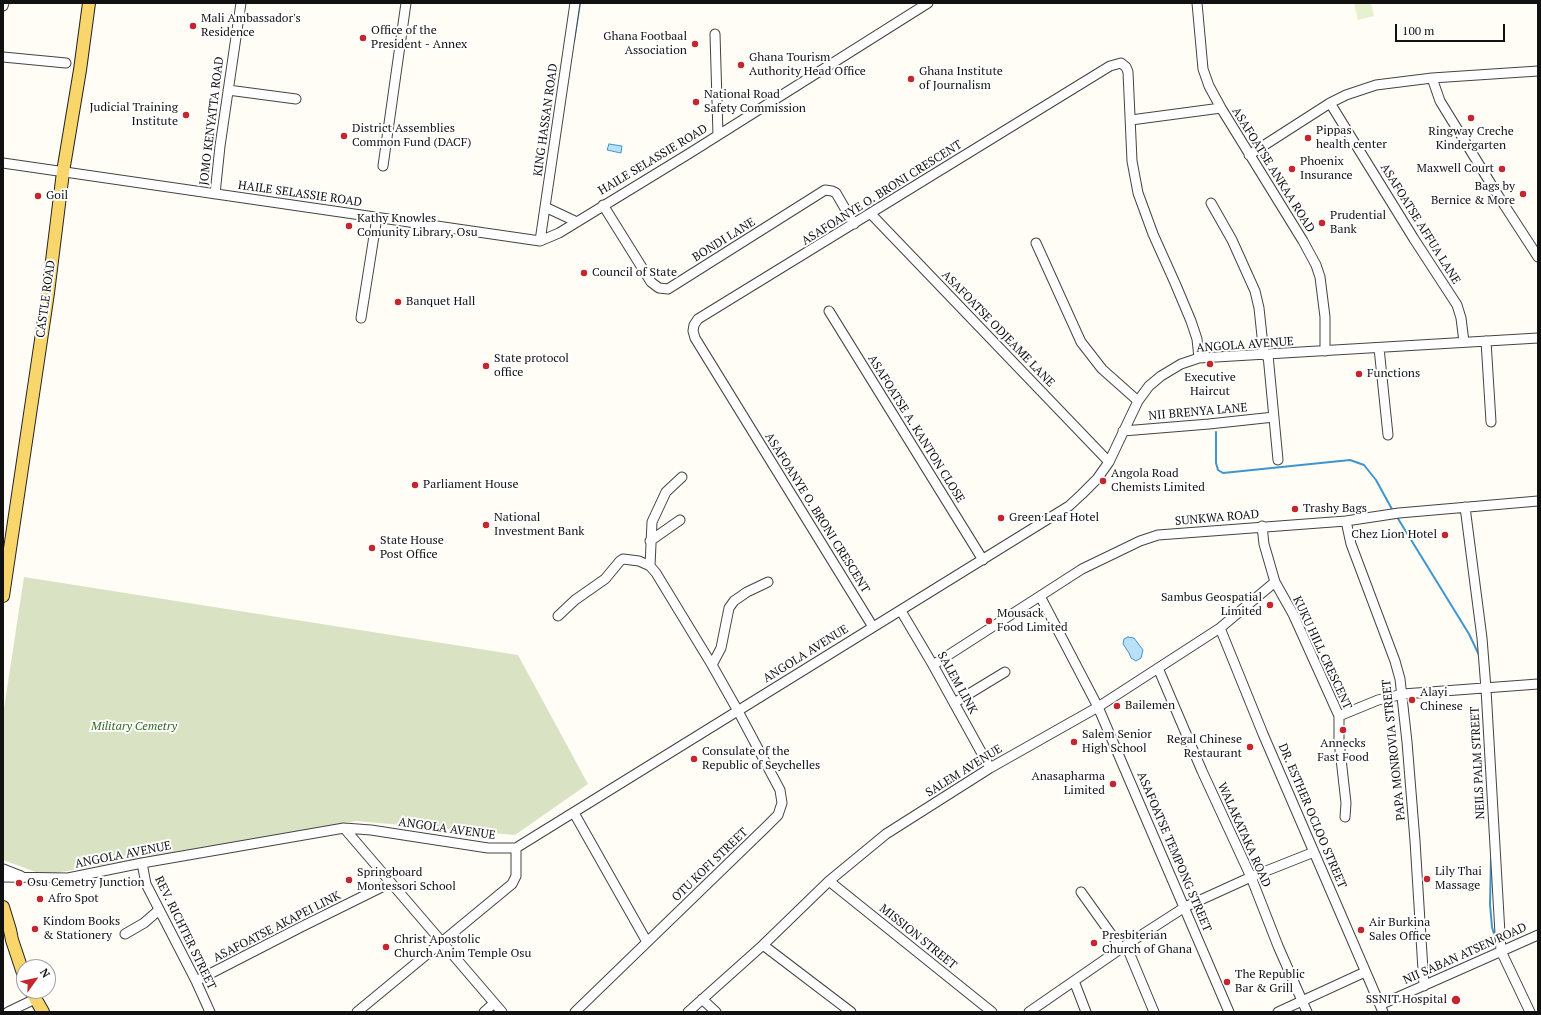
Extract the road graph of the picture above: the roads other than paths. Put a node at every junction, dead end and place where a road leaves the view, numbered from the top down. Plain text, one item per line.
1 (4, 3) edge
2 (89, 3) edge
3 (241, 3) edge
4 (406, 3) edge
5 (575, 3) edge
6 (1197, 3) edge
7 (926, 4) edge
8 (3, 6) edge
9 (715, 34) dead end
10 (3, 57) edge
11 (66, 63) dead end
12 (1538, 71) edge
13 (1432, 78) junction
14 (228, 90) junction
15 (296, 99) dead end
16 (1330, 103) junction
17 (1221, 108) junction
18 (1131, 120) junction
19 (718, 135) junction
20 (1249, 154) junction
21 (3, 163) edge
22 (383, 166) dead end
23 (63, 172) junction
24 (215, 194) junction
25 (1211, 203) dead end
26 (603, 205) junction
27 (545, 207) junction
28 (871, 214) junction
29 (377, 217) junction
30 (577, 222) junction
31 (854, 224) junction
32 (540, 241) junction
33 (1036, 243) dead end
34 (1538, 256) edge
35 (829, 311) dead end
36 (361, 318) dead end
37 (1538, 338) edge
38 (1486, 341) junction
39 (1464, 342) junction
40 (1378, 348) junction
41 (1325, 350) junction
42 (1266, 355) junction
43 (1199, 358) junction
44 (1138, 400) junction
45 (1274, 417) junction
46 (1491, 422) dead end
47 (1123, 431) junction
48 (1388, 435) dead end
49 (1278, 460) dead end
50 (1109, 462) junction
51 (682, 477) dead end
52 (1538, 501) edge
53 (1465, 507) junction
54 (680, 520) dead end
55 (1346, 521) junction
56 (1262, 526) junction
57 (650, 541) junction
58 (983, 560) junction
59 (650, 566) junction
60 (768, 582) dead end
61 (1276, 582) junction
62 (3, 596) edge
63 (1040, 596) junction
64 (901, 610) junction
65 (558, 616) dead end
66 (873, 627) junction
67 (1220, 628) junction
68 (933, 665) junction
69 (712, 666) junction
70 (1158, 668) junction
71 (1005, 672) dead end
72 (1538, 684) edge
73 (1486, 689) junction
74 (1403, 694) junction
75 (954, 703) junction
76 (1098, 706) junction
77 (738, 711) junction
78 (1340, 716) junction
79 (990, 768) junction
80 (574, 813) junction
81 (1345, 817) dead end
82 (344, 828) junction
83 (516, 848) junction
84 (1314, 852) junction
85 (142, 863) junction
86 (3, 869) edge
87 (3, 877) edge
88 (26, 877) junction
89 (1251, 877) junction
90 (829, 881) junction
91 (390, 883) junction
92 (1081, 892) dead end
93 (3, 907) edge
94 (1185, 907) junction
95 (159, 910) junction
96 (3, 924) edge
97 (126, 934) dead end
98 (1538, 935) edge
99 (12, 940) junction
100 (441, 942) junction
101 (647, 942) junction
102 (763, 945) junction
103 (1123, 947) junction
104 (1501, 951) junction
105 (18, 959) edge
106 (1365, 972) junction
107 (196, 981) junction
108 (1074, 981) junction
109 (1424, 986) junction
110 (27, 999) edge
111 (35, 999) edge
112 (702, 999) junction
113 (1302, 1001) junction
114 (494, 1003) junction
115 (1381, 1008) edge
116 (8, 1012) edge
117 (43, 1012) edge
118 (210, 1012) edge
119 (356, 1012) edge
120 (484, 1012) edge
121 (502, 1012) edge
122 (575, 1012) edge
123 (688, 1012) edge
124 (716, 1012) edge
125 (851, 1012) edge
126 (992, 1012) edge
127 (1029, 1012) edge
128 (1086, 1012) edge
129 (1154, 1012) edge
130 (1229, 1012) edge
131 (1278, 1012) edge
132 (1307, 1012) edge
133 (1530, 1012) edge

1 - 8 street
2 - 23 main road, CASTLE ROAD
3 - 14 street, JOMO KENYATTA ROAD
4 - 22 street
5 - 27 street, KING HASSAN ROAD
6 - 17 street, ASAFOATSE ANKAA ROAD
7 - 19 street, HAILE SELASSIE ROAD
9 - 19 street
10 - 11 street
12 - 13 street
13 - 16 street
13 - 34 street
14 - 15 street
14 - 24 street, JOMO KENYATTA ROAD
16 - 20 street
16 - 39 street, ASAFOATSE AFFUA LANE
17 - 18 street
17 - 20 street, ASAFOATSE ANKAA ROAD
18 - 28 street, ASAFOANYE O. BRONI CRESCENT
18 - 43 street, ASAFOANYE O. BRONI CRESCENT
19 - 26 street, HAILE SELASSIE ROAD
20 - 41 street, ASAFOATSE ANKAA ROAD
21 - 23 street, HAILE SELASSIE ROAD
23 - 24 street, HAILE SELASSIE ROAD
23 - 62 main road, CASTLE ROAD
24 - 29 street, HAILE SELASSIE ROAD
25 - 42 street
26 - 30 street, HAILE SELASSIE ROAD
26 - 31 street, BONDI LANE
27 - 30 street
27 - 32 street, KING HASSAN ROAD
28 - 31 street, ASAFOANYE O. BRONI CRESCENT
28 - 50 street, ASAFOATSE ODJEAME LANE
29 - 32 street, HAILE SELASSIE ROAD
29 - 36 street
30 - 32 street, HAILE SELASSIE ROAD
31 - 66 street, ASAFOANYE O. BRONI CRESCENT
33 - 44 street
35 - 58 street, ASAFOATSE A. KANTON CLOSE
37 - 38 street, ANGOLA AVENUE
38 - 39 street, ANGOLA AVENUE
38 - 46 street
39 - 40 street, ANGOLA AVENUE
40 - 41 street, ANGOLA AVENUE
40 - 48 street
41 - 42 street, ANGOLA AVENUE
42 - 43 street, ANGOLA AVENUE
42 - 45 street
43 - 44 street, ANGOLA AVENUE
44 - 47 street, ANGOLA AVENUE
45 - 47 street, NII BRENYA LANE
45 - 49 street
47 - 50 street, ANGOLA AVENUE
50 - 58 street, ANGOLA AVENUE
51 - 57 street
52 - 53 street, SUNKWA ROAD
53 - 55 street, SUNKWA ROAD
53 - 73 street, NEILS PALM STREET
54 - 57 street
55 - 56 street, SUNKWA ROAD
55 - 74 street, PAPA MONROVIA STREET
56 - 61 street, KUKU HILL CRESCENT
56 - 63 street, SUNKWA ROAD
57 - 59 street
58 - 64 street, ANGOLA AVENUE
59 - 65 street
59 - 69 street, OTU KOFI STREET
60 - 69 street
61 - 67 street, SALEM AVENUE
61 - 78 street, KUKU HILL CRESCENT
63 - 68 street, SUNKWA ROAD
63 - 76 street, ASAFOATSE TEMPONG STREET
64 - 66 street, ANGOLA AVENUE
64 - 68 street, SALEM LINK
66 - 77 street, ANGOLA AVENUE
67 - 70 street, SALEM AVENUE
67 - 84 street, DR. ESTHER OCLOO STREET
68 - 75 street, SALEM LINK
69 - 77 street, OTU KOFI STREET
70 - 76 street, SALEM AVENUE
70 - 89 street, WALAKATAKA ROAD
71 - 75 street
72 - 73 street
73 - 74 street
73 - 104 street, NEILS PALM STREET
74 - 78 street
74 - 109 street, PAPA MONROVIA STREET
75 - 79 street, SALEM LINK
76 - 79 street, SALEM AVENUE
76 - 94 street, ASAFOATSE TEMPONG STREET
77 - 80 street, ANGOLA AVENUE
77 - 101 street, OTU KOFI STREET
78 - 81 street, KUKU HILL CRESCENT
79 - 90 street, SALEM AVENUE
80 - 83 street, ANGOLA AVENUE
80 - 101 street
82 - 83 street, ANGOLA AVENUE
82 - 85 street, ANGOLA AVENUE
82 - 91 street
83 - 100 street
84 - 89 street
84 - 106 street, DR. ESTHER OCLOO STREET
85 - 88 street, ANGOLA AVENUE
85 - 95 street, REV. RICHTER STREET
86 - 88 street, ANGOLA AVENUE
87 - 88 street, ANGOLA AVENUE
89 - 94 street
89 - 113 street, WALAKATAKA ROAD
90 - 102 street, SALEM AVENUE
90 - 126 street, MISSION STREET
91 - 100 street
91 - 107 street, ASAFOATSE AKAPEI LINK
92 - 103 street
93 - 99 main road
94 - 103 street
94 - 130 street, ASAFOATSE TEMPONG STREET
95 - 97 street
95 - 107 street, REV. RICHTER STREET
96 - 99 main road
98 - 104 street, NII SABAN ATSEN ROAD
99 - 105 main road
100 - 114 street
100 - 119 street
101 - 122 street, OTU KOFI STREET
102 - 112 street, SALEM AVENUE
102 - 125 street
103 - 108 street
103 - 129 street
104 - 109 street, NII SABAN ATSEN ROAD
104 - 133 street, NEILS PALM STREET
106 - 113 street
106 - 115 street, DR. ESTHER OCLOO STREET
107 - 118 street, REV. RICHTER STREET
108 - 127 street
108 - 128 street
109 - 115 street, NII SABAN ATSEN ROAD
110 - 116 street
111 - 117 main road
112 - 123 street, SALEM AVENUE
112 - 124 street
113 - 131 street
113 - 132 street, WALAKATAKA ROAD
114 - 120 street
114 - 121 street

